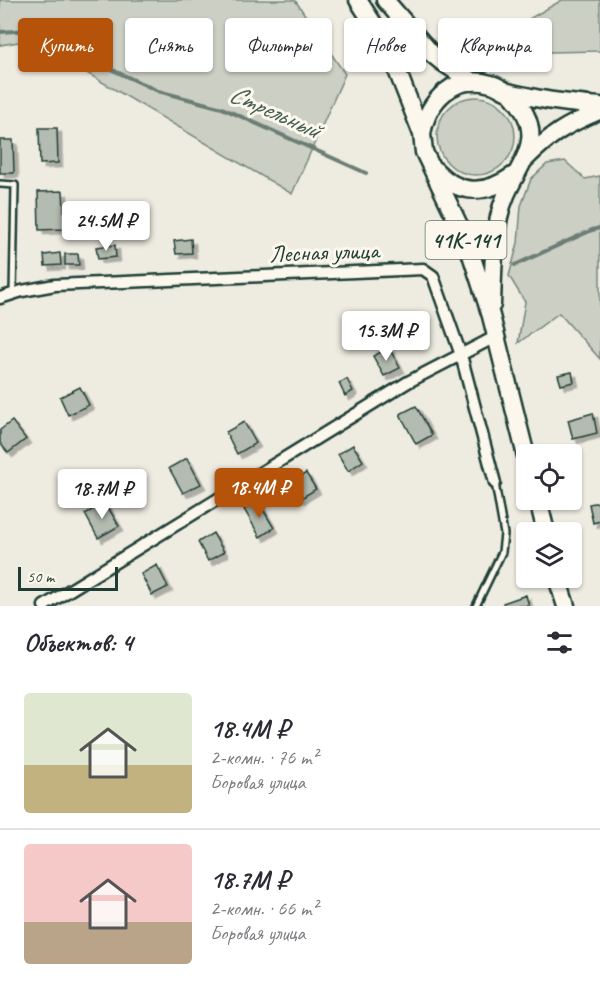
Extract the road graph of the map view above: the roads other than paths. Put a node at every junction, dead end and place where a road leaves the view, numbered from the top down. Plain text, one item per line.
1 (358, 0) edge
2 (385, 0) edge
3 (473, 82) junction
4 (509, 92) junction
5 (600, 106) edge
6 (600, 111) edge
7 (422, 134) junction
8 (525, 160) junction
9 (432, 167) junction
10 (514, 175) junction
11 (0, 184) edge
12 (13, 294) junction
13 (0, 298) edge
14 (491, 316) junction
15 (495, 337) junction
16 (461, 355) junction
17 (523, 444) edge
18 (495, 483) joint
19 (560, 588) edge
20 (44, 606) edge
21 (476, 606) edge
22 (566, 606) edge

1 - 7 main road, 41К-141
2 - 3 main road
3 - 4 main road
3 - 7 main road
4 - 5 main road
4 - 8 main road, 41К-141
6 - 8 main road
7 - 9 main road, 41К-141
8 - 10 main road, 41К-141
9 - 10 main road, 41К-141
9 - 14 main road, 41К-141
10 - 14 main road, 41К-141
11 - 12 lane
12 - 13 street, Лесная улица
12 - 16 street, Лесная улица
14 - 15 main road, 41К-141
15 - 16 street
15 - 17 main road, 41К-141
16 - 18 street, Лесная улица
16 - 20 street
18 - 21 lane
19 - 22 main road

